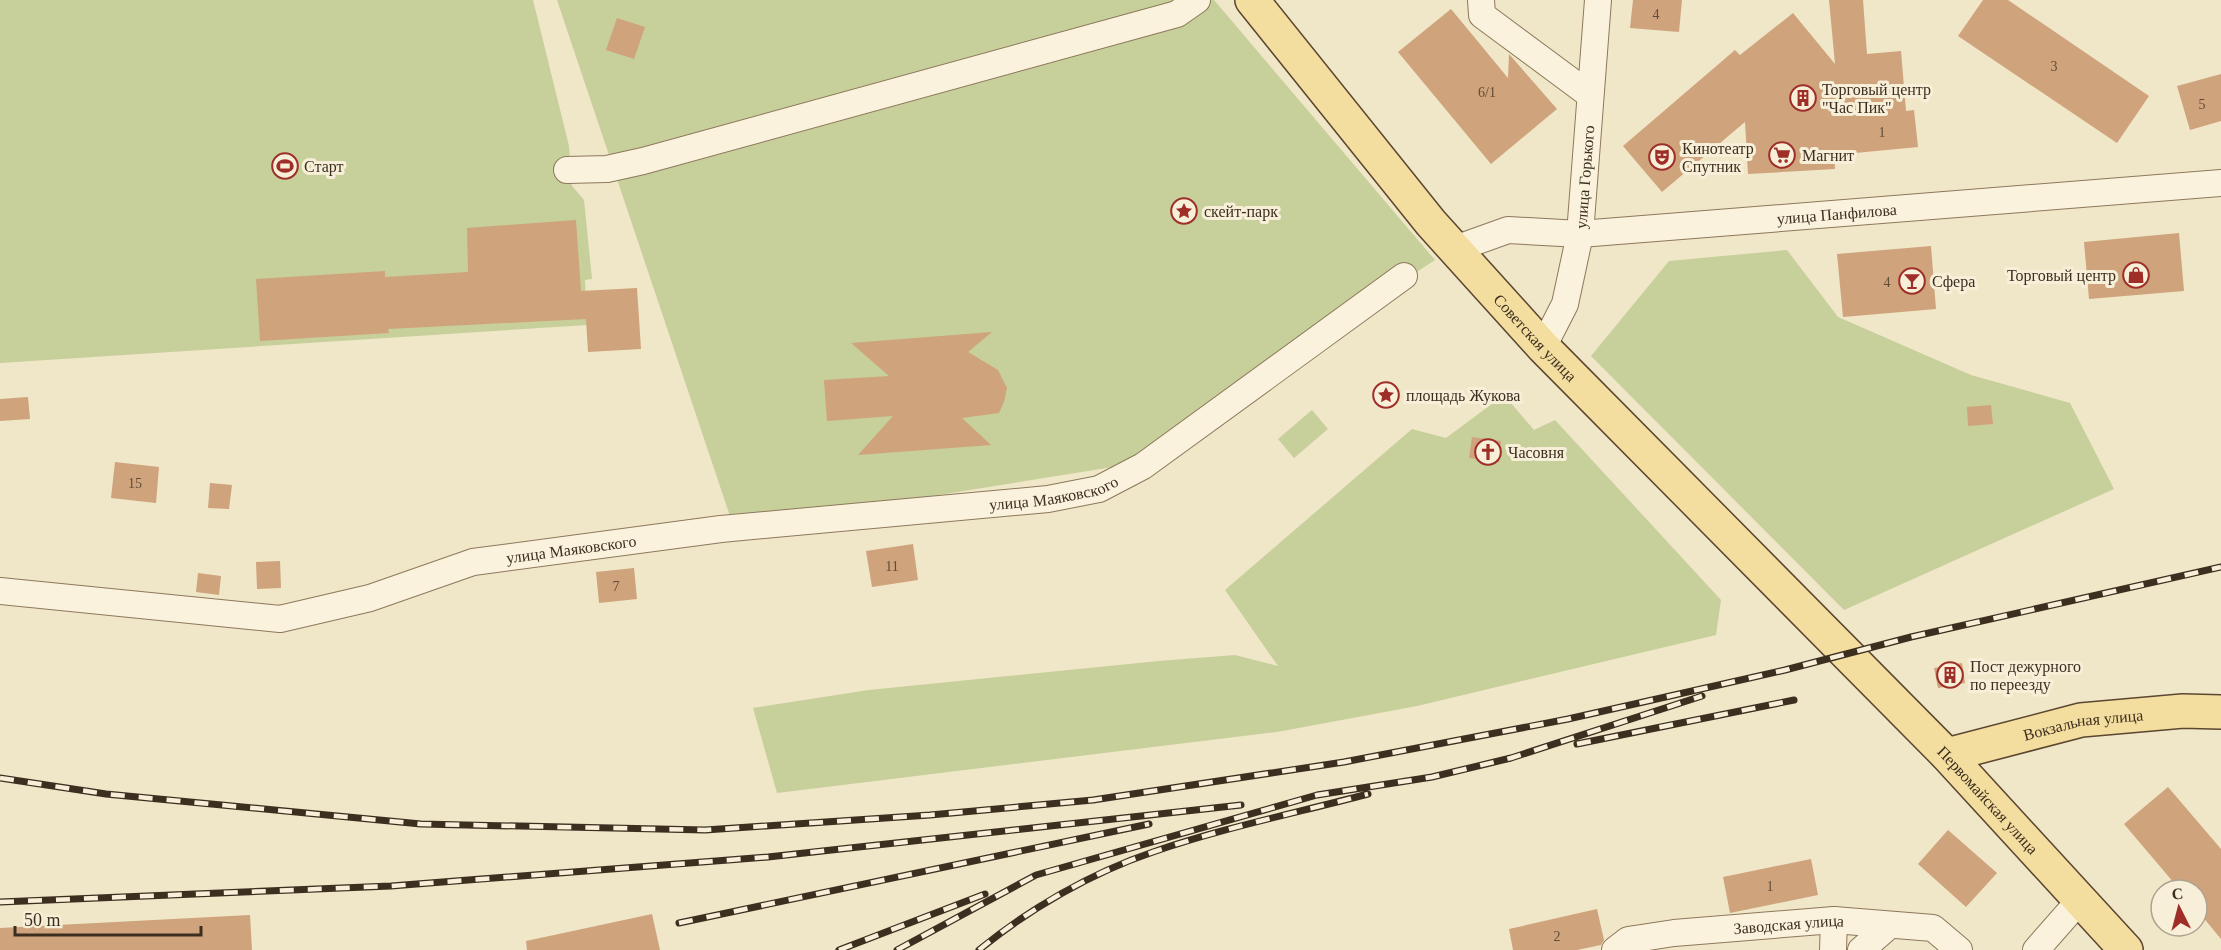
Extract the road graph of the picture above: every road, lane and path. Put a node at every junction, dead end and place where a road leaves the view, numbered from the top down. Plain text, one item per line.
1 (1197, 0) edge
2 (1252, 0) edge
3 (1481, 0) edge
4 (1598, 0) edge
5 (1590, 95) junction
6 (567, 170) dead end
7 (2221, 183) edge
8 (1580, 234) junction
9 (1455, 249) junction
10 (1404, 276) dead end
11 (1543, 347) junction
12 (0, 591) edge
13 (1844, 654) joint
14 (2221, 712) edge
15 (1947, 755) junction
16 (2079, 901) junction
17 (1834, 920) junction
18 (1890, 925) junction
19 (1615, 950) edge
20 (1833, 950) edge
21 (1861, 950) edge
22 (1959, 950) edge
23 (2036, 950) edge
24 (2126, 950) edge

1 - 6 street
2 - 9 main road, Советская улица
3 - 5 street
4 - 5 street, улица Горького
5 - 8 street, улица Горького
7 - 8 street, улица Панфилова
8 - 9 street, улица Панфилова
8 - 11 street, улица Горького
9 - 11 main road, Советская улица
10 - 12 street, улица Маяковского
11 - 13 main road, Советская улица
13 - 15 main road, Первомайская улица
14 - 15 main road, Вокзальная улица
15 - 16 main road, Первомайская улица
16 - 23 street
16 - 24 main road, Первомайская улица
17 - 18 street, Заводская улица
17 - 19 street, Заводская улица
17 - 20 street
18 - 21 street
18 - 22 street, Заводская улица

